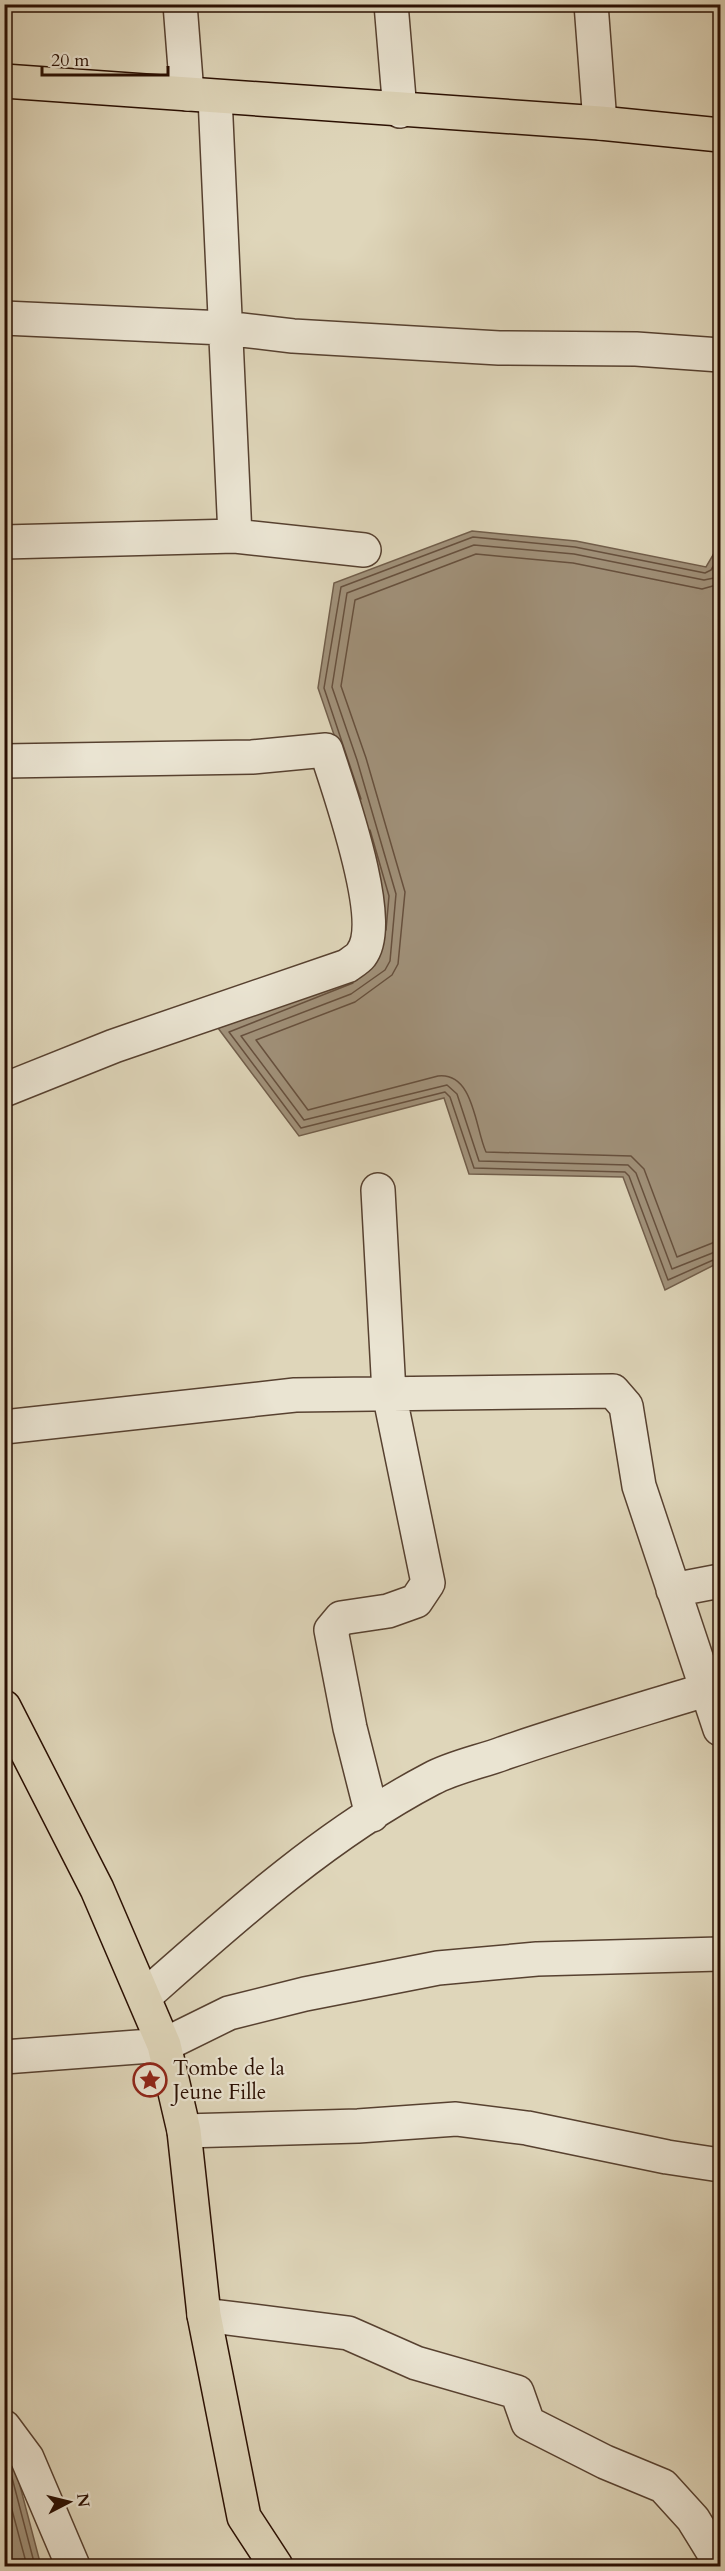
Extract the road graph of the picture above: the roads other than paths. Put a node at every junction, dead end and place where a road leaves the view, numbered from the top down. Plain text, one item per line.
1 (180, 4) edge
2 (391, 4) edge
3 (591, 4) edge
4 (4, 81) edge
5 (201, 96) junction
6 (400, 111) junction
7 (600, 123) junction
8 (720, 135) edge
9 (4, 318) edge
10 (224, 328) junction
11 (720, 355) edge
12 (235, 536) junction
13 (4, 542) edge
14 (364, 550) dead end
15 (4, 761) edge
16 (4, 1090) edge
17 (378, 1190) dead end
18 (389, 1393) junction
19 (4, 1427) edge
20 (720, 1581) edge
21 (673, 1590) junction
22 (708, 1689) junction
23 (4, 1707) edge
24 (720, 1729) edge
25 (372, 1815) junction
26 (720, 1954) edge
27 (145, 1996) junction
28 (164, 2045) junction
29 (4, 2057) edge
30 (184, 2131) junction
31 (720, 2165) edge
32 (204, 2314) junction
33 (4, 2427) edge
34 (720, 2563) edge
35 (72, 2566) edge
36 (276, 2566) edge

1 - 5 street
2 - 6 street
3 - 7 street
4 - 5 main road
5 - 6 main road
5 - 10 street
6 - 7 main road
7 - 8 main road
9 - 10 street
10 - 11 street
10 - 12 street
12 - 13 street
12 - 14 street
15 - 16 street
17 - 18 street
18 - 19 street
18 - 21 street
18 - 25 street
20 - 21 street
21 - 22 street
22 - 24 street
22 - 25 street
23 - 27 main road
25 - 27 street
26 - 28 street
27 - 28 main road
28 - 29 street
28 - 30 main road
30 - 31 street
30 - 32 main road
32 - 34 street
32 - 36 main road
33 - 35 street

